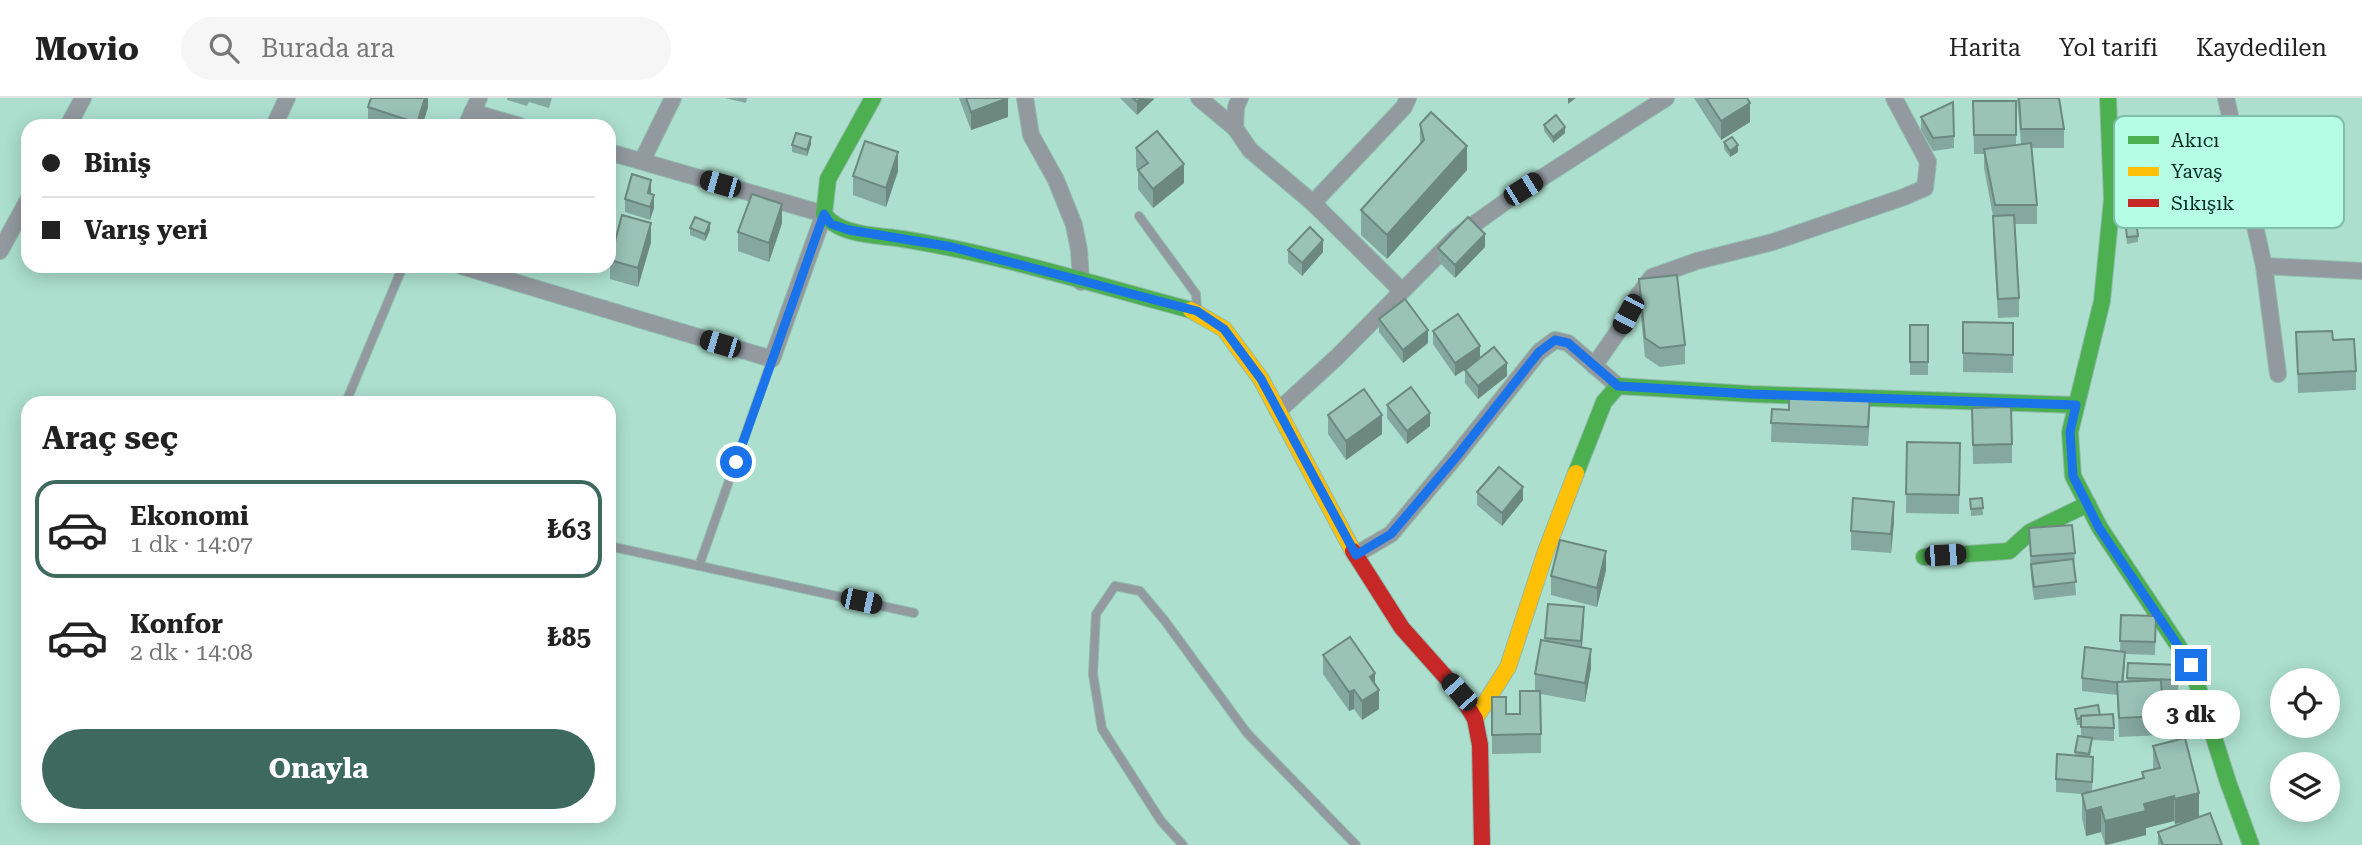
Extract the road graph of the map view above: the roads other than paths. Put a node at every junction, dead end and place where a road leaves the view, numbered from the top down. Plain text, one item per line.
1 (83, 98) edge
2 (287, 98) edge
3 (673, 98) edge
4 (873, 98) edge
5 (1025, 98) edge
6 (1199, 98) edge
7 (1240, 98) edge
8 (1667, 98) edge
9 (1894, 98) edge
10 (2108, 98) edge
11 (2227, 98) edge
12 (1410, 101) edge
13 (472, 112) edge
14 (2231, 116) edge
15 (72, 119) edge
16 (277, 119) edge
17 (496, 119) edge
18 (1235, 128) junction
19 (616, 154) edge
20 (642, 161) junction
21 (1313, 203) junction
22 (21, 213) edge
23 (824, 214) junction
24 (1139, 216) dead end
25 (2256, 228) edge
26 (0, 251) edge
27 (2264, 266) junction
28 (2362, 271) edge
29 (399, 273) edge
30 (484, 273) edge
31 (1081, 282) junction
32 (1402, 291) junction
33 (1197, 311) junction
34 (772, 359) junction
35 (1594, 366) junction
36 (2278, 374) dead end
37 (1618, 386) junction
38 (348, 396) edge
39 (2076, 405) junction
40 (1278, 411) junction
41 (2088, 504) junction
42 (616, 548) edge
43 (1356, 555) junction
44 (1924, 557) dead end
45 (699, 566) junction
46 (914, 613) dead end
47 (1475, 719) junction
48 (1183, 845) edge
49 (1356, 845) edge
50 (1482, 845) edge
51 (2251, 845) edge

1 - 15 street
2 - 16 street
3 - 20 street
4 - 23 street
5 - 31 street
6 - 18 street
7 - 18 street
8 - 32 street
9 - 35 street
10 - 39 street
11 - 14 street
12 - 21 street
13 - 17 street
18 - 21 street
19 - 20 street
20 - 23 street
21 - 32 street
22 - 26 street
23 - 31 street
23 - 34 street
24 - 33 lane
25 - 27 street
27 - 28 street
27 - 36 street
29 - 38 lane
30 - 34 street
31 - 33 street
32 - 40 street
33 - 40 street
34 - 45 lane
35 - 37 street
35 - 43 street
37 - 39 street
37 - 47 street
39 - 41 street
40 - 43 street
41 - 44 street
41 - 51 street
42 - 45 lane
43 - 47 street
45 - 46 lane
47 - 50 street
48 - 49 lane

